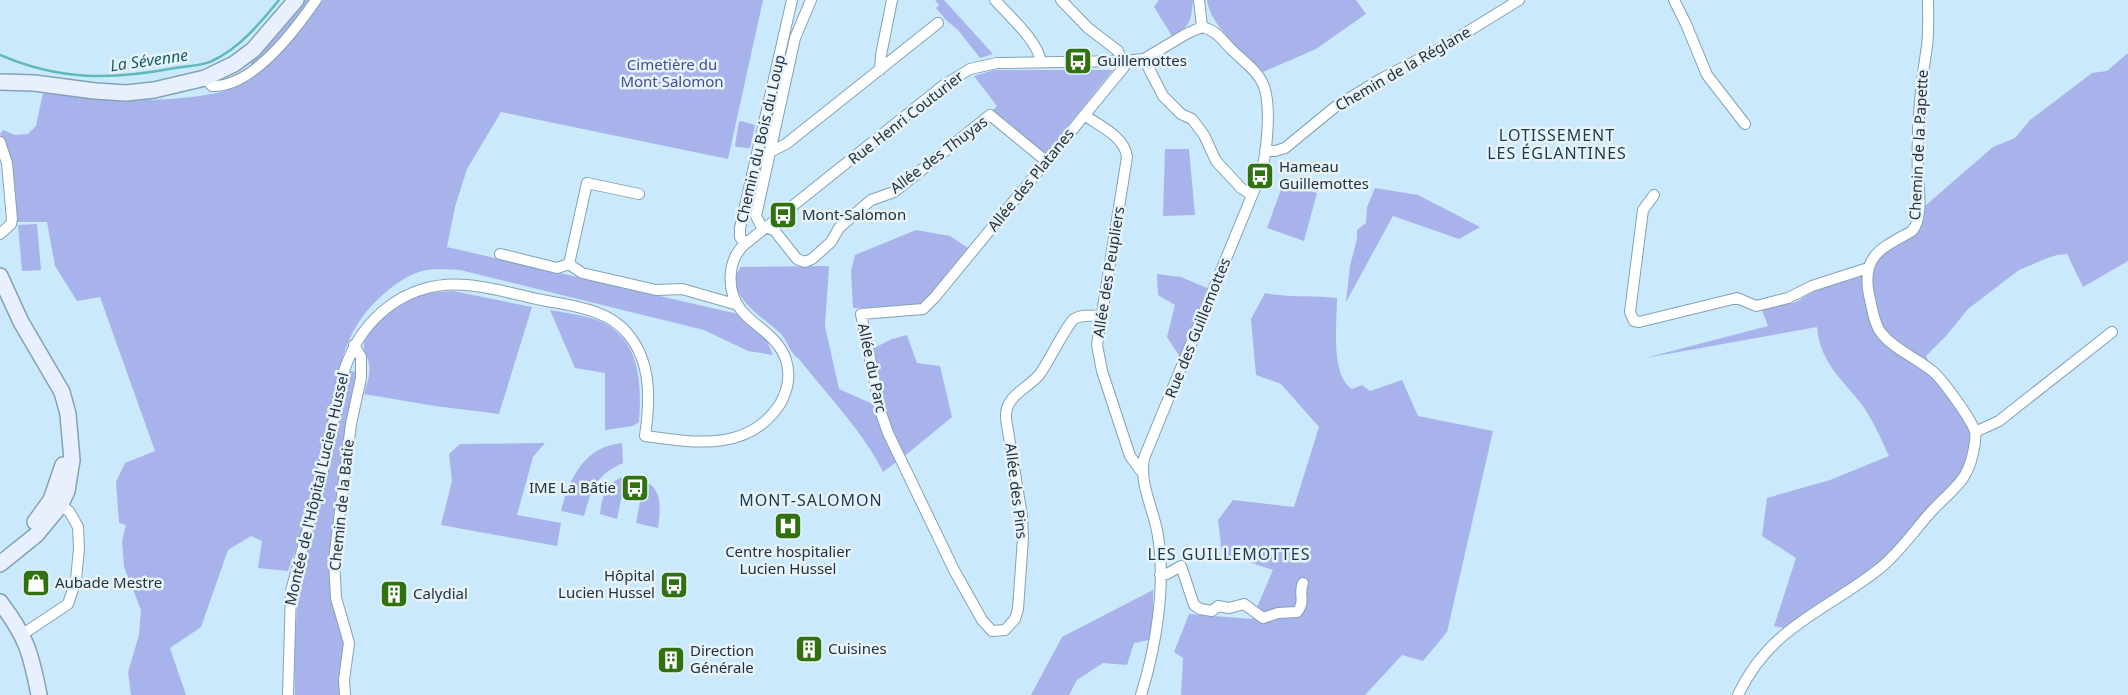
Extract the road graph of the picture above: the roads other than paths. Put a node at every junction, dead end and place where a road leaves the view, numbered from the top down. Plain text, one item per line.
1 (296, 0) edge
2 (316, 0) edge
3 (792, 0) edge
4 (811, 0) edge
5 (892, 0) edge
6 (994, 0) edge
7 (1061, 0) edge
8 (1200, 0) edge
9 (1519, 0) edge
10 (1674, 0) edge
11 (1928, 0) edge
12 (938, 23) dead end
13 (1202, 27) junction
14 (1144, 59) junction
15 (1123, 61) junction
16 (1041, 62) junction
17 (880, 70) junction
18 (0, 74) edge
19 (205, 78) junction
20 (0, 82) edge
21 (38, 83) junction
22 (1084, 115) junction
23 (1745, 124) dead end
24 (0, 142) edge
25 (1265, 151) junction
26 (770, 152) junction
27 (1046, 161) junction
28 (639, 194) dead end
29 (1252, 195) junction
30 (1654, 195) dead end
31 (766, 228) junction
32 (0, 234) edge
33 (745, 244) junction
34 (500, 254) dead end
35 (569, 264) junction
36 (1868, 268) junction
37 (0, 276) edge
38 (935, 297) joint
39 (738, 305) junction
40 (1101, 316) junction
41 (2112, 332) dead end
42 (354, 345) junction
43 (1975, 432) junction
44 (904, 466) joint
45 (1142, 471) junction
46 (56, 503) junction
47 (0, 550) edge
48 (0, 564) edge
49 (1160, 576) junction
50 (1303, 583) dead end
51 (2, 609) edge
52 (23, 634) junction
53 (39, 695) edge
54 (288, 695) edge
55 (345, 695) edge
56 (1141, 695) edge
57 (1738, 695) edge

1 - 19 street
2 - 19 street
3 - 33 street, Chemin du Bois du Loup
4 - 26 street
5 - 17 street
6 - 16 street
7 - 15 street
8 - 13 street
9 - 25 street, Chemin de la Réglane
10 - 23 street
11 - 36 street, Chemin de la Papette
12 - 17 street
13 - 14 street
13 - 25 street, Rue des Guillemottes
14 - 15 street, Rue Henri Couturier
14 - 29 street
15 - 16 street, Rue Henri Couturier
15 - 22 street, Allée des Platanes
16 - 31 street, Rue Henri Couturier
17 - 26 street
18 - 21 street
19 - 21 street
20 - 21 street
22 - 27 street, Allée des Platanes
22 - 40 street, Allée des Peupliers
24 - 32 street
25 - 29 street, Rue des Guillemottes
26 - 31 street
27 - 31 street, Allée des Thuyas
27 - 38 street, Allée des Platanes
28 - 35 street
29 - 45 street, Rue des Guillemottes
30 - 36 street
31 - 33 street, Rue Henri Couturier
33 - 39 street, Chemin du Bois du Loup
34 - 35 street
35 - 39 street
36 - 43 street
37 - 46 street
38 - 44 street, Allée du Parc
39 - 42 street, Montée de l'Hôpital Lucien Hussel
40 - 44 street, Allée des Pins
40 - 45 street, Allée des Peupliers
41 - 43 street
42 - 54 street, Montée de l'Hôpital Lucien Hussel
42 - 55 street, Chemin de la Batie
43 - 57 street
45 - 49 street, Rue des Guillemottes
46 - 47 street
46 - 48 street
46 - 52 street
49 - 50 street
49 - 56 street, Rue des Guillemottes
51 - 52 street
52 - 53 street

